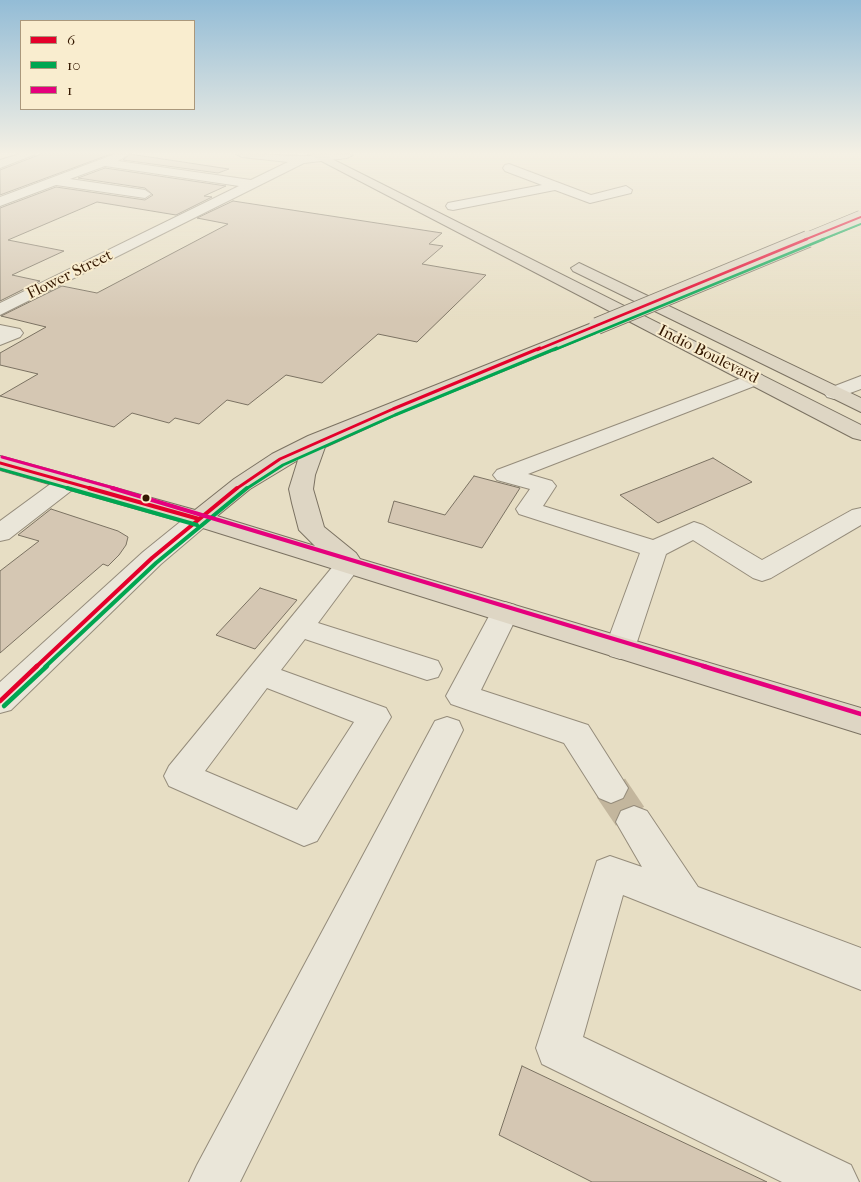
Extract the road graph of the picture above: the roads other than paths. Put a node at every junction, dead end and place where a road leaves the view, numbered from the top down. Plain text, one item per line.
1 (201, 209) edge
2 (424, 209) edge
3 (429, 209) edge
4 (459, 209) edge
5 (861, 217) edge
6 (477, 218) dead end
7 (500, 233) dead end
8 (561, 259) dead end
9 (4, 305) edge
10 (0, 330) edge
11 (0, 340) edge
12 (755, 379) junction
13 (861, 382) edge
14 (834, 392) junction
15 (861, 406) edge
16 (861, 433) edge
17 (316, 442) junction
18 (0, 463) edge
19 (68, 482) junction
20 (861, 515) edge
21 (199, 520) junction
22 (0, 533) edge
23 (654, 549) junction
24 (354, 566) junction
25 (505, 612) junction
26 (299, 627) junction
27 (620, 648) junction
28 (427, 669) dead end
29 (261, 674) junction
30 (0, 701) edge
31 (861, 721) edge
32 (447, 730) dead end
33 (611, 788) tunnel mouth
34 (634, 822) tunnel mouth
35 (684, 900) junction
36 (861, 969) edge
37 (214, 1182) edge
38 (834, 1182) edge

1 - 9 street, Flower Street
2 - 12 main road, Indio Boulevard
3 - 7 main road
4 - 6 main road
5 - 17 main road, bridge
8 - 14 main road, Indio Boulevard
10 - 11 street
12 - 16 main road, Indio Boulevard
12 - 23 street
13 - 14 street
14 - 15 main road, Indio Boulevard
17 - 21 main road
17 - 24 main road
18 - 19 main road
19 - 21 main road
19 - 22 street
20 - 23 street
21 - 24 main road
21 - 30 street
23 - 27 street
24 - 25 main road
24 - 26 street
25 - 27 main road
25 - 33 street
26 - 28 street
26 - 29 street
27 - 31 main road
29 - 29 street
32 - 37 street
34 - 35 street
35 - 36 street
35 - 38 street

